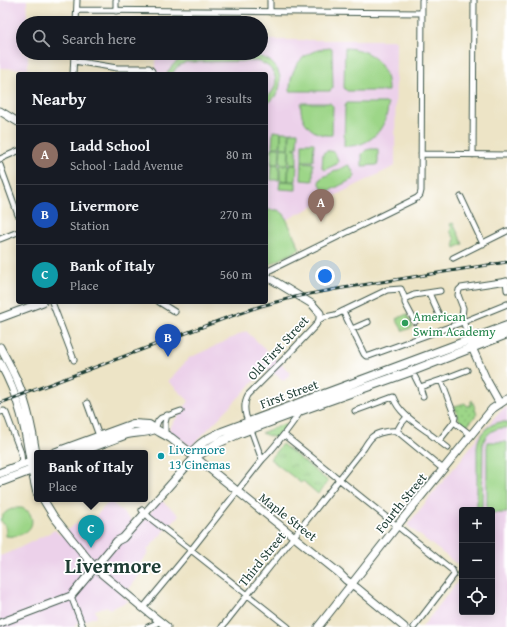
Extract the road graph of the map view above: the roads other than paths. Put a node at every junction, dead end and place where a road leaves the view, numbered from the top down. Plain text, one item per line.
1 (77, 0) edge
2 (116, 0) edge
3 (270, 0) edge
4 (422, 0) edge
5 (474, 0) edge
6 (77, 10) junction
7 (116, 11) junction
8 (270, 12) junction
9 (422, 13) junction
10 (77, 16) edge
11 (74, 61) joint
12 (73, 72) edge
13 (152, 72) edge
14 (0, 111) edge
15 (16, 121) edge
16 (16, 152) edge
17 (421, 154) junction
18 (473, 155) junction
19 (507, 155) edge
20 (0, 159) edge
21 (0, 165) edge
22 (461, 197) dead end
23 (16, 209) edge
24 (507, 232) edge
25 (16, 233) edge
26 (0, 239) edge
27 (483, 244) junction
28 (453, 258) dead end
29 (268, 273) edge
30 (268, 277) edge
31 (506, 281) edge
32 (507, 290) edge
33 (440, 291) dead end
34 (429, 293) junction
35 (406, 298) junction
36 (38, 304) edge
37 (53, 304) edge
38 (162, 304) edge
39 (507, 304) edge
40 (343, 311) junction
41 (175, 312) dead end
42 (439, 315) dead end
43 (0, 318) edge
44 (320, 318) junction
45 (368, 322) dead end
46 (415, 322) dead end
47 (463, 322) junction
48 (507, 326) edge
49 (352, 329) junction
50 (507, 334) edge
51 (470, 344) junction
52 (0, 347) edge
53 (74, 360) dead end
54 (0, 363) edge
55 (467, 370) dead end
56 (416, 377) dead end
57 (441, 380) junction
58 (420, 387) junction
59 (423, 397) dead end
60 (507, 399) edge
61 (87, 403) dead end
62 (500, 404) junction
63 (181, 410) dead end
64 (302, 410) junction
65 (355, 411) dead end
66 (2, 412) edge
67 (167, 416) junction
68 (407, 417) junction
69 (454, 422) junction
70 (249, 426) junction
71 (155, 429) junction
72 (397, 431) junction
73 (165, 434) junction
74 (284, 435) junction
75 (471, 435) junction
76 (99, 436) junction
77 (439, 441) junction
78 (448, 448) dead end
79 (62, 450) edge
80 (85, 450) edge
81 (193, 456) junction
82 (262, 460) junction
83 (33, 463) edge
84 (443, 469) junction
85 (0, 473) edge
86 (340, 480) junction
87 (0, 482) edge
88 (237, 492) junction
89 (45, 502) edge
90 (143, 512) junction
91 (398, 526) junction
92 (294, 537) junction
93 (191, 550) junction
94 (95, 568) junction
95 (352, 584) junction
96 (248, 595) junction
97 (71, 596) junction
98 (143, 608) junction
99 (160, 621) junction
100 (2, 624) edge
101 (83, 627) edge
102 (148, 627) edge
103 (167, 627) edge
104 (222, 627) edge
105 (288, 627) edge
106 (318, 627) edge
107 (404, 627) edge
108 (414, 627) edge

1 - 6 street
2 - 7 street
3 - 8 street
4 - 9 street
5 - 18 street
6 - 7 street
6 - 10 street
7 - 8 street
8 - 9 street
9 - 17 street
11 - 12 street
11 - 13 street
14 - 15 street
16 - 20 street
17 - 18 street
17 - 29 street
18 - 19 street
21 - 23 street
22 - 27 street
24 - 27 street
25 - 26 street
27 - 28 street
30 - 44 street
31 - 32 street
31 - 47 street
33 - 34 street
34 - 35 street
34 - 42 street
35 - 40 street, Old First Street
35 - 46 street
36 - 43 street
37 - 53 street
38 - 41 street
39 - 47 street
40 - 44 street, Old First Street
40 - 49 street
44 - 70 street, Old First Street
45 - 49 street
47 - 49 street
47 - 51 street
48 - 51 main road, First Street
50 - 51 main road, First Street
51 - 62 street
51 - 64 main road, First Street
51 - 70 main road, First Street
52 - 83 street
54 - 83 street
55 - 57 street
56 - 58 street
57 - 58 street
57 - 69 street
58 - 59 street
60 - 62 street, Fourth Street
61 - 76 street
62 - 75 street, Fourth Street
63 - 67 street
64 - 70 main road, First Street
64 - 74 street
65 - 68 street
66 - 83 street
67 - 71 street
67 - 73 street
68 - 72 street
68 - 77 street
69 - 75 street
69 - 77 street
70 - 81 main road, First Street
70 - 82 street, Old First Street
71 - 73 main road, Maple Street
71 - 76 main road, Maple Street
71 - 80 main road
72 - 84 street
72 - 86 street, Third Street
73 - 81 main road, Maple Street
74 - 82 street
74 - 86 street
75 - 84 street, Fourth Street
76 - 79 main road, Maple Street
77 - 78 street
81 - 88 street, Maple Street
81 - 90 street, First Street
82 - 88 street
83 - 85 main road
83 - 87 main road
84 - 91 street, Fourth Street
86 - 91 street
86 - 92 street, Third Street
88 - 92 street, Maple Street
88 - 93 street
89 - 94 street
90 - 93 street
90 - 94 street, First Street
91 - 95 street, Fourth Street
91 - 108 street
92 - 95 street, Maple Street
92 - 96 street, Third Street
93 - 96 street
93 - 98 street
94 - 97 street, First Street
94 - 98 street
95 - 106 street, Fourth Street
95 - 107 street, Maple Street
96 - 104 street, Third Street
96 - 105 street
97 - 100 street, First Street
97 - 101 street
98 - 99 street
99 - 102 street
99 - 103 street

